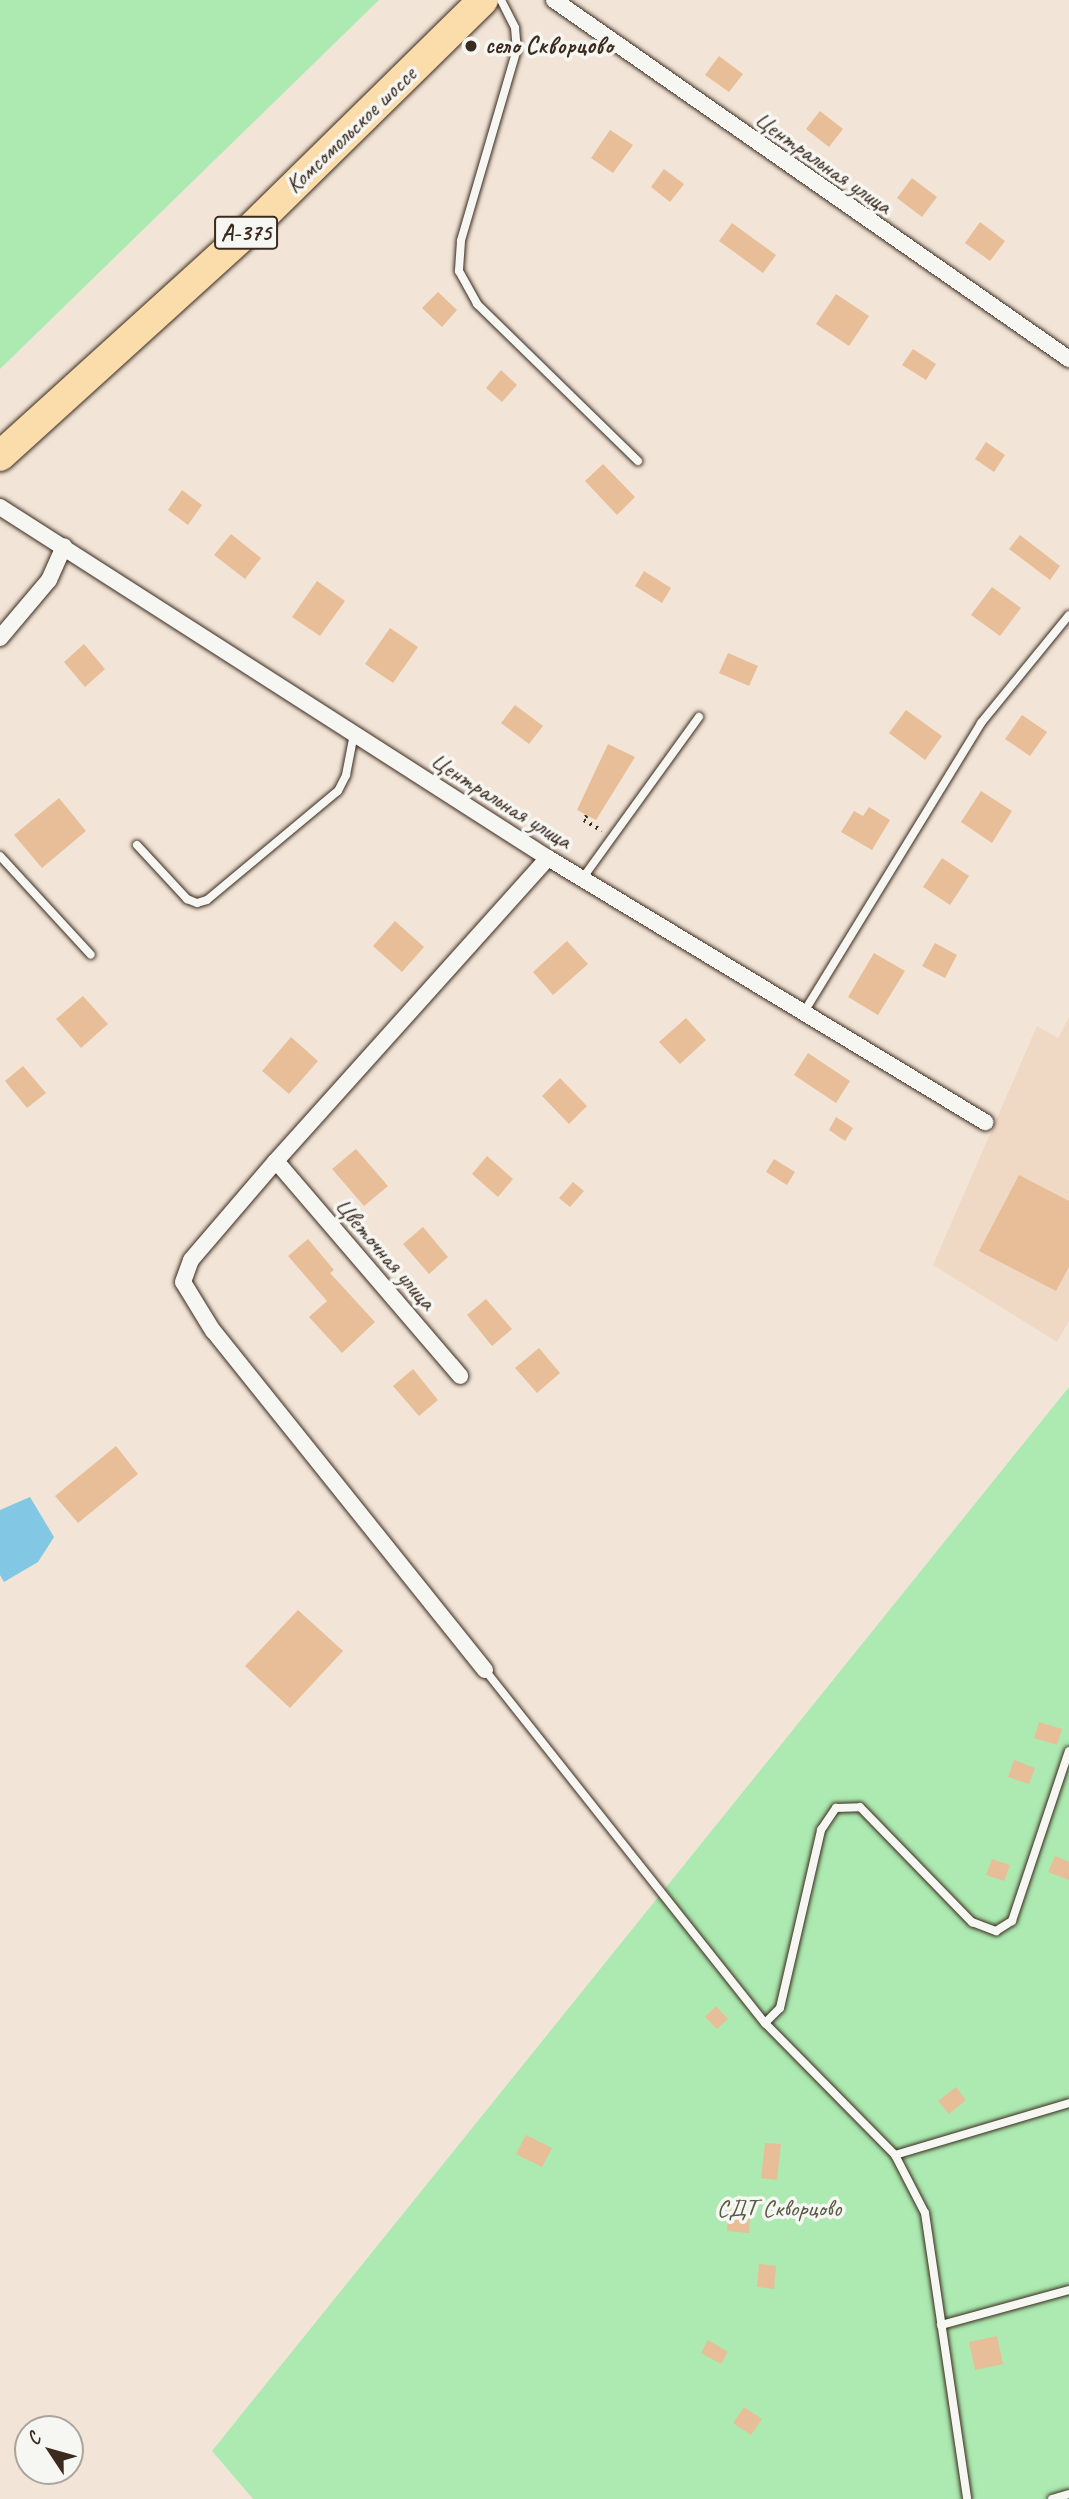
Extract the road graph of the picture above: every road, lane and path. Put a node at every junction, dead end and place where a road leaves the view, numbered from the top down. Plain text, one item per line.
1 (483, 0) edge
2 (501, 0) edge
3 (554, 0) edge
4 (1069, 359) edge
5 (0, 456) edge
6 (638, 461) dead end
7 (0, 507) edge
8 (64, 546) junction
9 (1069, 615) edge
10 (0, 638) edge
11 (699, 717) dead end
12 (354, 734) junction
13 (587, 816) dead end
14 (612, 837) junction
15 (137, 845) dead end
16 (0, 856) edge
17 (548, 858) junction
18 (582, 879) junction
19 (91, 955) dead end
20 (804, 1012) junction
21 (985, 1122) dead end
22 (276, 1161) junction
23 (460, 1376) dead end
24 (485, 1670) joint
25 (1069, 1751) edge
26 (765, 2023) junction
27 (1069, 2103) edge
28 (895, 2155) junction
29 (1069, 2290) edge
30 (941, 2325) junction
31 (1069, 2494) edge
32 (967, 2499) edge
33 (1052, 2499) edge

1 - 5 highway, Комсомольское шоссе / А-375
2 - 6 lane
3 - 4 street, Центральная улица
7 - 8 street, Центральная улица
8 - 10 street
8 - 12 street, Центральная улица
9 - 20 lane
11 - 14 lane
12 - 15 lane
12 - 17 street, Центральная улица
13 - 14 path
14 - 18 lane
16 - 19 lane
17 - 18 street, Центральная улица
17 - 22 street
18 - 20 street, Центральная улица
20 - 21 street, Центральная улица
22 - 23 street, Цветочная улица
22 - 24 street
24 - 26 lane
25 - 26 lane
26 - 28 lane
27 - 28 lane
28 - 30 lane
29 - 30 lane
30 - 32 lane
31 - 33 lane

